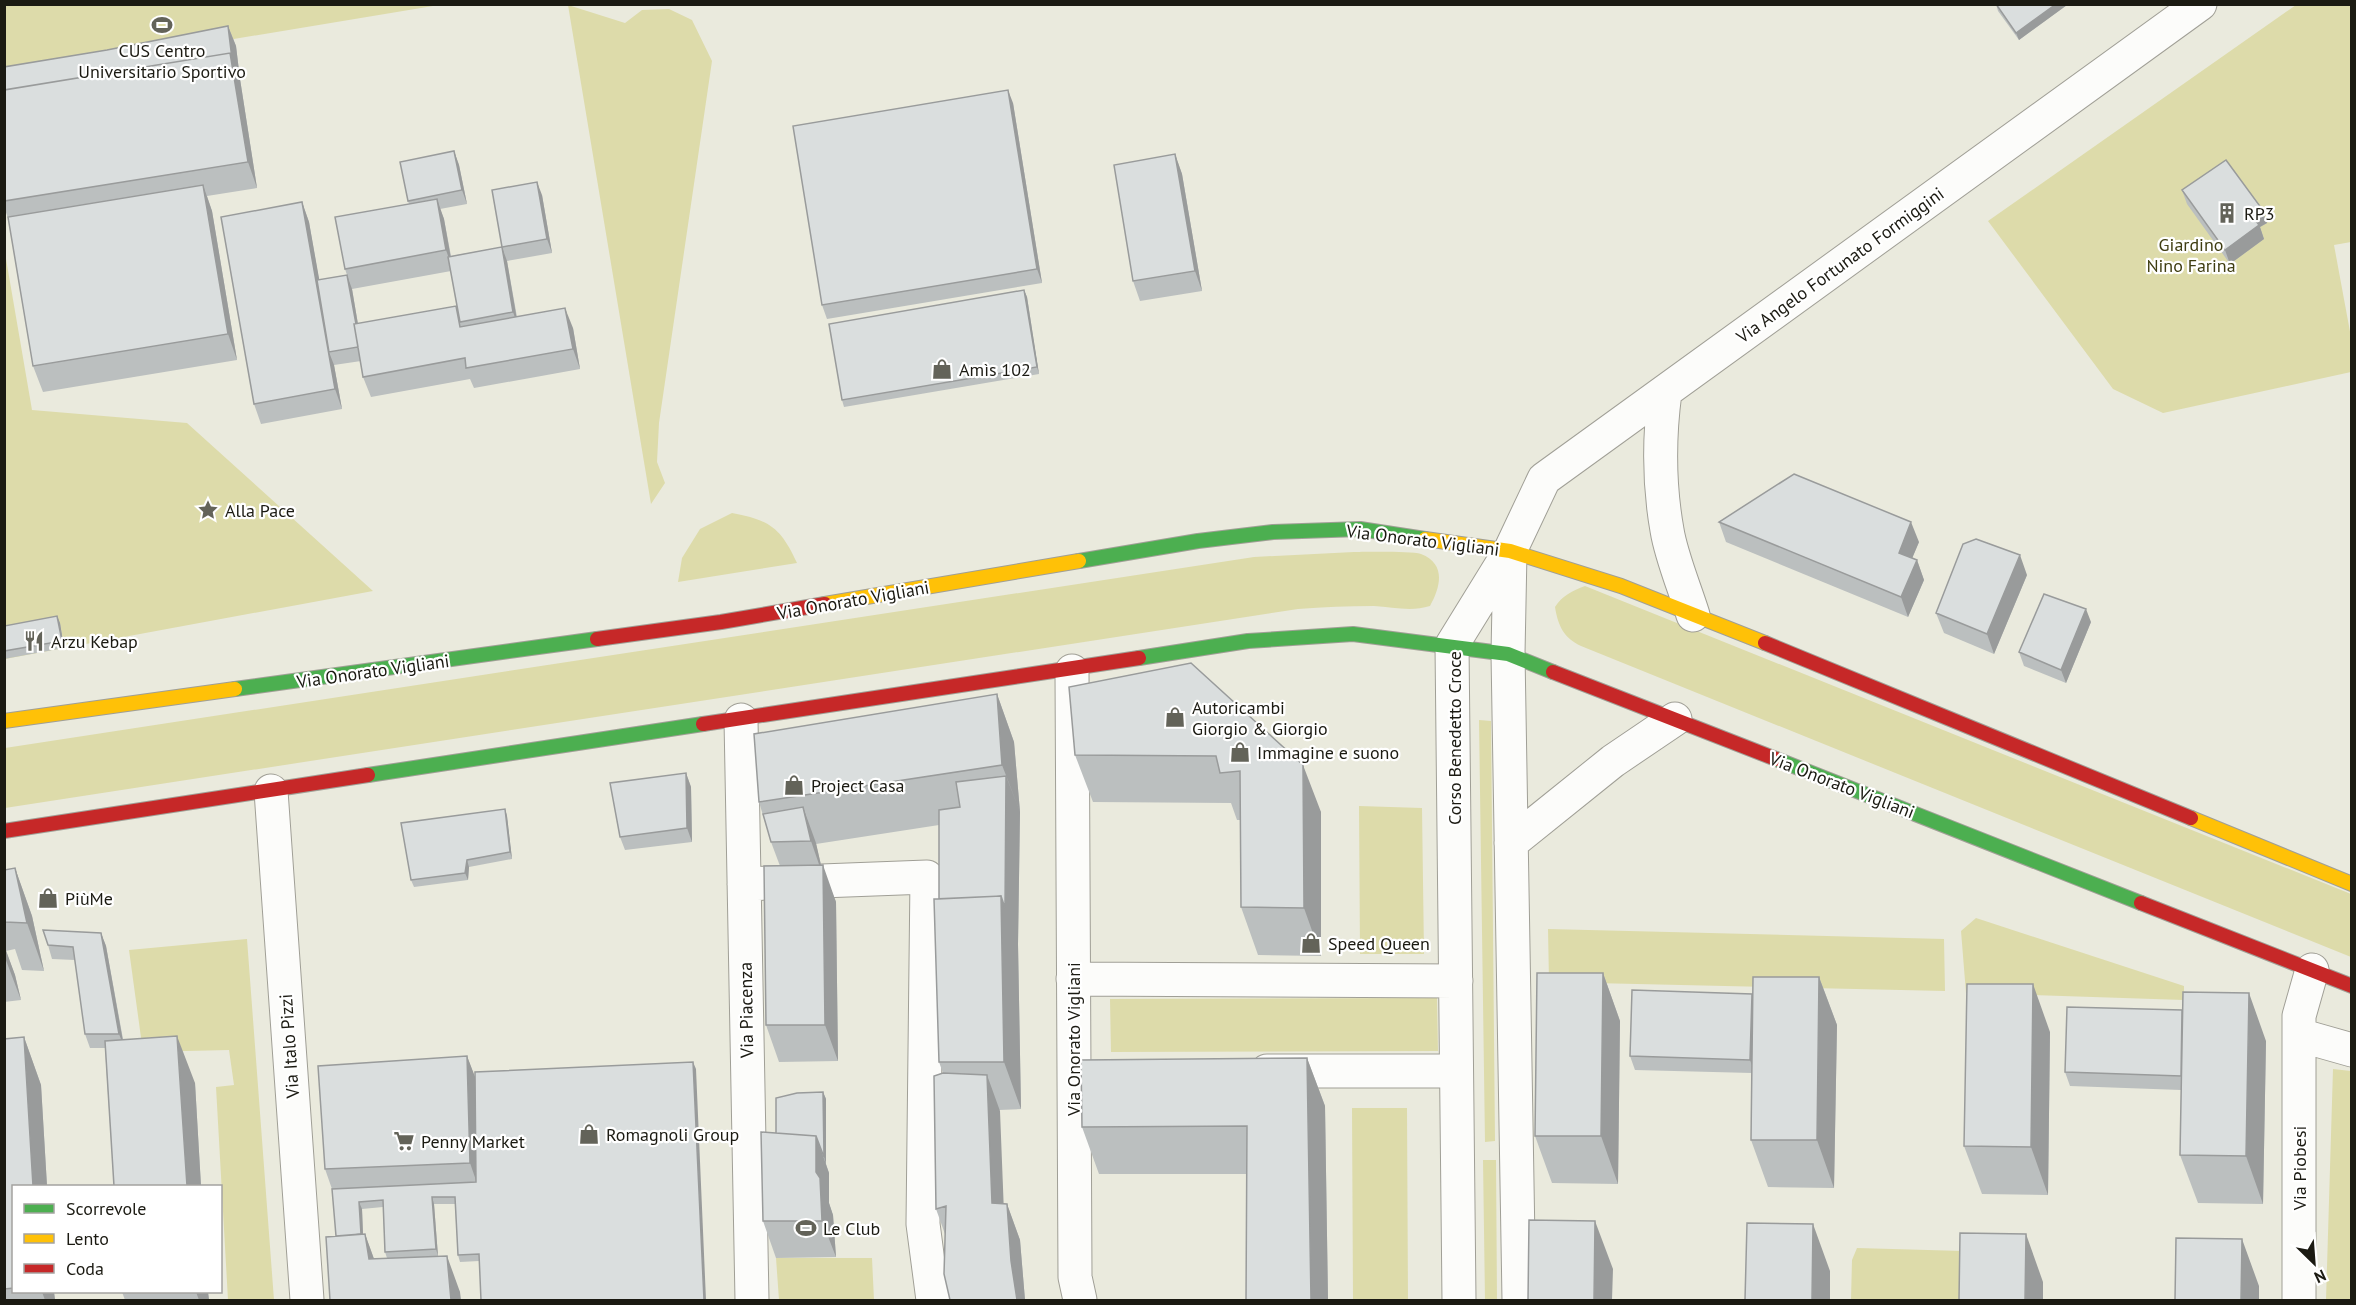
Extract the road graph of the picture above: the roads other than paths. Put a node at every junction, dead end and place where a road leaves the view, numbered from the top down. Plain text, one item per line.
1 (2200, 4) edge
2 (1665, 392) junction
3 (1510, 551) junction
4 (1693, 615) junction
5 (1452, 645) junction
6 (1508, 654) junction
7 (1072, 669) junction
8 (1675, 719) junction
9 (741, 720) junction
10 (4, 721) edge
11 (271, 791) junction
12 (4, 831) edge
13 (1511, 843) junction
14 (744, 884) junction
15 (2352, 884) edge
16 (2312, 970) junction
17 (1073, 979) junction
18 (1456, 981) junction
19 (2352, 986) edge
20 (2299, 1035) junction
21 (2352, 1050) edge
22 (1242, 1071) edge
23 (1456, 1071) junction
24 (307, 1300) edge
25 (752, 1300) edge
26 (933, 1300) edge
27 (1080, 1300) edge
28 (1459, 1300) edge
29 (1519, 1300) edge
30 (2299, 1300) edge

1 - 2 street, Via Angelo Fortunato Formiggini
2 - 3 street, Via Angelo Fortunato Formiggini
2 - 4 street
3 - 4 main road, Via Onorato Vigliani
3 - 5 street, Corso Benedetto Croce
3 - 6 street
3 - 10 main road, Via Onorato Vigliani
4 - 15 main road, Via Onorato Vigliani
5 - 6 main road, Via Onorato Vigliani
5 - 7 main road, Via Onorato Vigliani
5 - 18 street, Corso Benedetto Croce
6 - 8 main road, Via Onorato Vigliani
6 - 13 street
7 - 9 main road, Via Onorato Vigliani
7 - 17 street, Via Onorato Vigliani
8 - 13 street
8 - 16 main road, Via Onorato Vigliani
9 - 11 main road, Via Onorato Vigliani
9 - 14 street, Via Piacenza
11 - 12 main road, Via Onorato Vigliani
11 - 24 street, Via Italo Pizzi
13 - 29 street
14 - 25 street, Via Piacenza
14 - 26 street
16 - 19 main road, Via Onorato Vigliani
16 - 20 street, Via Piobesi
17 - 18 street
17 - 27 street, Via Onorato Vigliani
18 - 23 street, Corso Benedetto Croce
20 - 21 street
20 - 30 street, Via Piobesi
22 - 23 street
23 - 28 street, Corso Benedetto Croce

